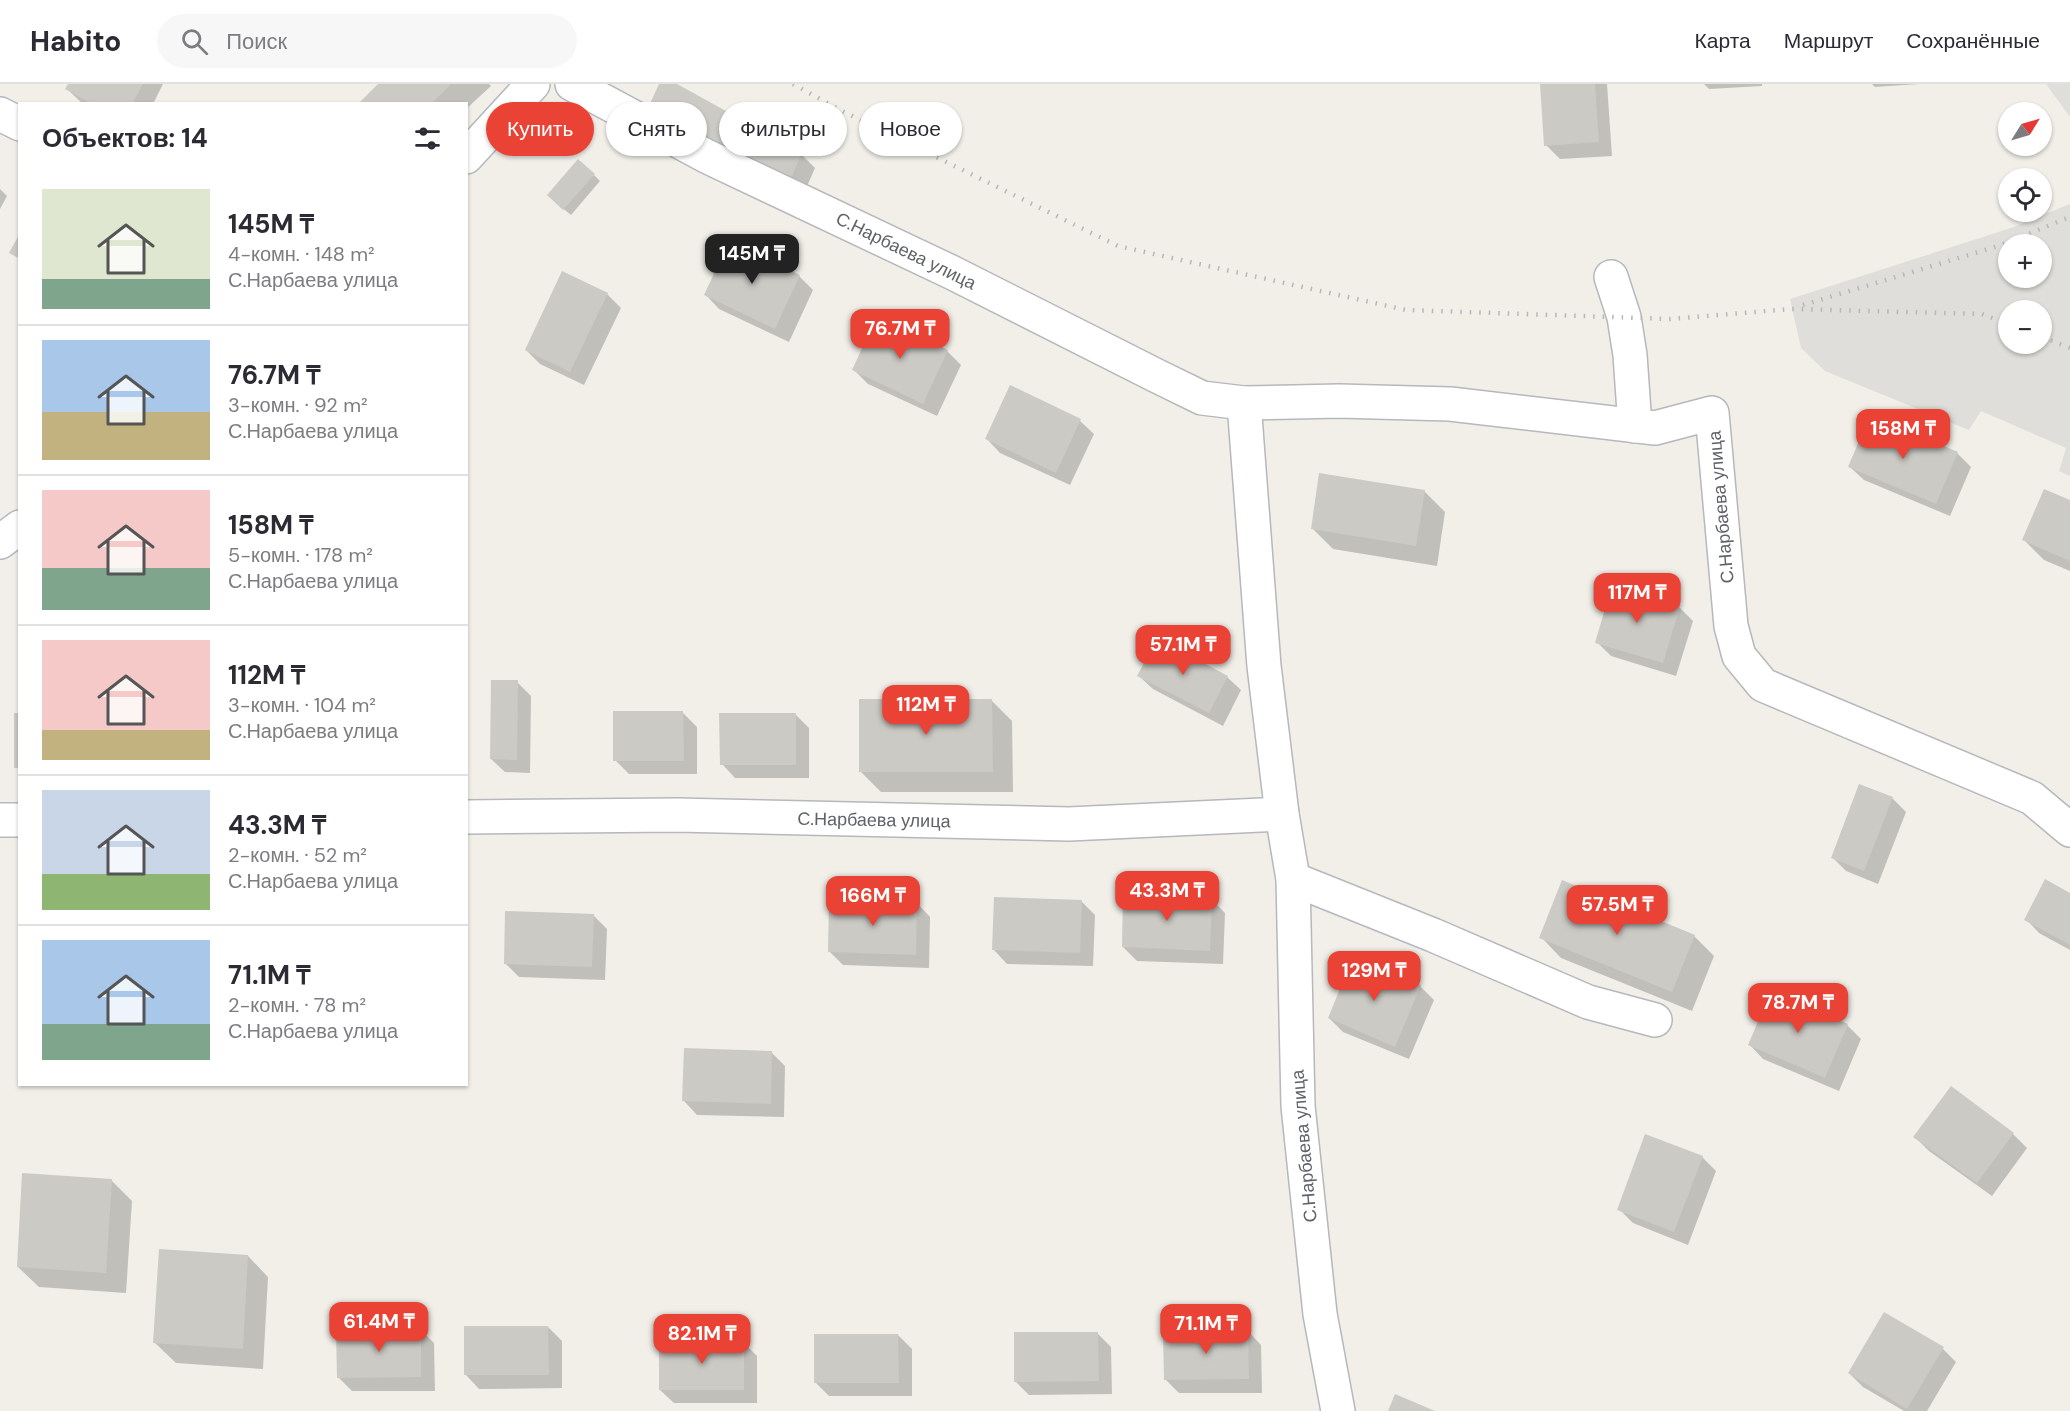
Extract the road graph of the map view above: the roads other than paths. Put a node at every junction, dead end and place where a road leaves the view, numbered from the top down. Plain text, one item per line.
1 (533, 84) edge
2 (572, 84) edge
3 (0, 114) edge
4 (18, 123) edge
5 (468, 155) edge
6 (1611, 277) dead end
7 (1244, 403) junction
8 (1635, 426) junction
9 (18, 528) edge
10 (0, 542) edge
11 (1282, 814) junction
12 (468, 817) edge
13 (0, 820) edge
14 (18, 820) edge
15 (2070, 830) edge
16 (1293, 879) junction
17 (1655, 1020) dead end
18 (1338, 1411) edge

1 - 5 street
2 - 7 street, С.Нарбаева улица
3 - 4 street
6 - 8 street
7 - 8 street, С.Нарбаева улица
7 - 11 street, С.Нарбаева улица
8 - 15 street, С.Нарбаева улица
9 - 10 street
11 - 12 street, С.Нарбаева улица
11 - 16 street, С.Нарбаева улица
13 - 14 street
16 - 17 street
16 - 18 street, С.Нарбаева улица

